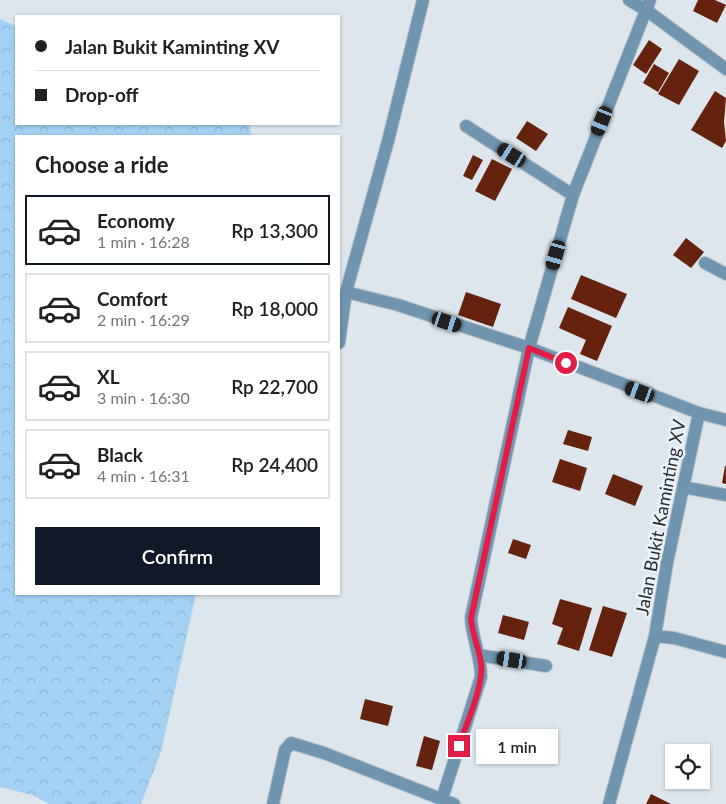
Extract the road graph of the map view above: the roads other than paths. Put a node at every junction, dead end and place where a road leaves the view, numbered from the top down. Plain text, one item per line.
1 (423, 0) edge
2 (629, 0) edge
3 (648, 5) edge
4 (726, 69) edge
5 (466, 126) dead end
6 (574, 195) junction
7 (705, 263) dead end
8 (726, 274) edge
9 (343, 297) edge
10 (340, 332) edge
11 (529, 348) junction
12 (699, 413) junction
13 (726, 420) edge
14 (683, 487) junction
15 (726, 495) edge
16 (655, 636) junction
17 (726, 652) edge
18 (478, 655) junction
19 (546, 666) dead end
20 (442, 799) junction
21 (273, 804) edge
22 (454, 804) edge
23 (609, 804) edge

1 - 9 street
2 - 3 street
3 - 4 street
3 - 6 street
5 - 6 street
6 - 11 street
7 - 8 street
9 - 10 street
9 - 11 street, Jalan Bukit Kaminting XV
11 - 12 street, Jalan Bukit Kaminting XV
11 - 18 street
12 - 13 street
12 - 14 street, Jalan Bukit Kaminting XV
14 - 15 street
14 - 16 street, Jalan Bukit Kaminting XV
16 - 17 street
16 - 23 street, Jalan Bukit Kaminting XV
18 - 19 street
18 - 20 street
20 - 21 street
20 - 22 street

